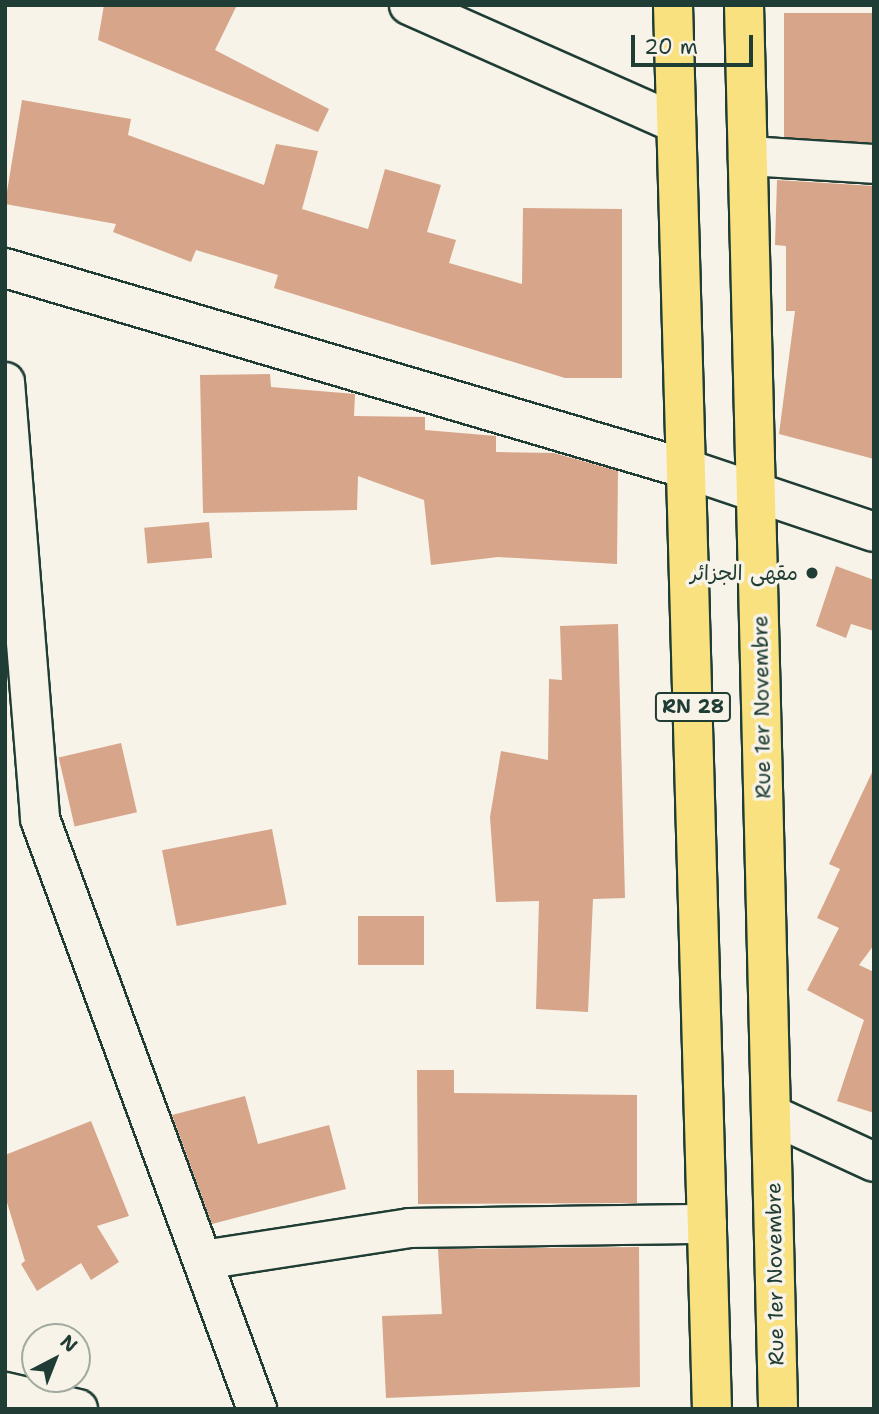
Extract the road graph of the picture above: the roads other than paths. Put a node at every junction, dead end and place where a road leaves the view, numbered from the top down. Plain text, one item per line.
1 (409, 5) edge
2 (673, 5) edge
3 (744, 5) edge
4 (675, 123) junction
5 (748, 156) junction
6 (874, 164) edge
7 (5, 268) edge
8 (5, 382) edge
9 (687, 469) junction
10 (757, 493) junction
11 (874, 532) edge
12 (772, 1115) junction
13 (874, 1162) edge
14 (707, 1224) junction
15 (203, 1260) junction
16 (5, 1392) edge
17 (78, 1409) edge
18 (257, 1409) edge
19 (712, 1409) edge
20 (778, 1409) edge

1 - 4 street
2 - 4 main road, RN 28
3 - 5 main road, Rue 1er Novembre / RN 28
4 - 9 main road, RN 28
5 - 6 street
5 - 10 main road, Rue 1er Novembre / RN 28
7 - 9 street
8 - 15 street
9 - 10 street
9 - 14 main road, RN 28
10 - 11 street
10 - 12 main road, Rue 1er Novembre / RN 28
12 - 13 street
12 - 20 main road, Rue 1er Novembre / RN 28
14 - 15 street
14 - 19 main road, RN 28
15 - 18 street
16 - 17 street

